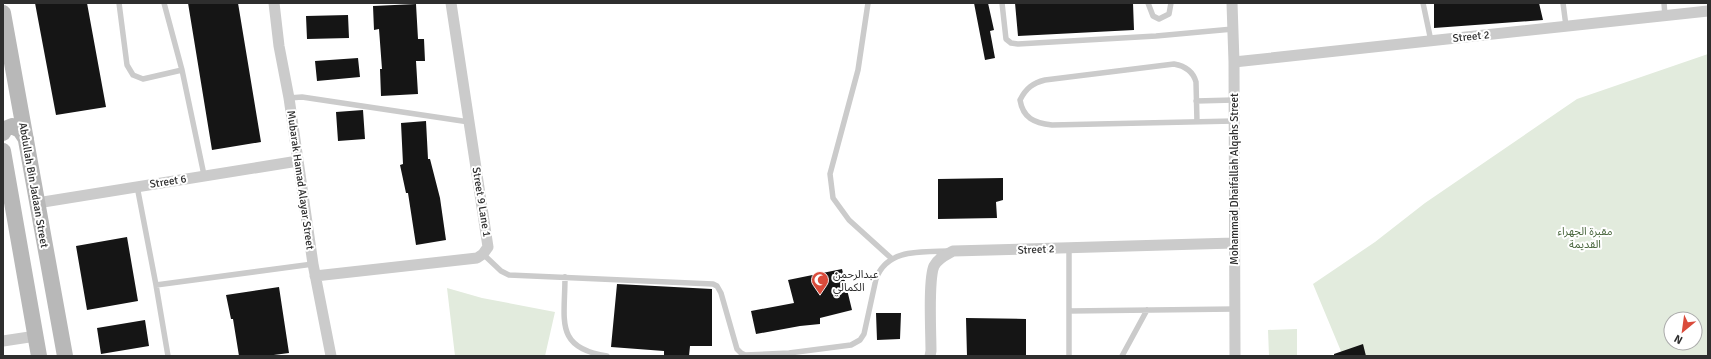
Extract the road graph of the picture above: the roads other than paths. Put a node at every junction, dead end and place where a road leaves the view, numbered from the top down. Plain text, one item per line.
1 (118, 3) edge
2 (164, 3) edge
3 (274, 3) edge
4 (451, 3) edge
5 (868, 3) edge
6 (1002, 3) edge
7 (1148, 3) edge
8 (1171, 3) edge
9 (1232, 3) edge
10 (1423, 3) edge
11 (1563, 3) edge
12 (1664, 3) edge
13 (1708, 11) edge
14 (3, 13) edge
15 (1665, 16) junction
16 (1566, 26) junction
17 (1233, 29) junction
18 (1431, 41) junction
19 (1234, 62) junction
20 (182, 70) junction
21 (289, 98) junction
22 (1234, 100) junction
23 (1196, 101) junction
24 (1234, 121) junction
25 (469, 122) junction
26 (1197, 122) junction
27 (3, 133) edge
28 (26, 139) junction
29 (3, 151) edge
30 (298, 161) junction
31 (204, 175) junction
32 (137, 186) junction
33 (37, 203) junction
34 (1234, 243) junction
35 (1070, 248) junction
36 (954, 251) junction
37 (483, 254) junction
38 (891, 258) junction
39 (313, 264) junction
40 (315, 276) junction
41 (565, 277) junction
42 (156, 285) junction
43 (1235, 309) junction
44 (1147, 310) junction
45 (1069, 311) junction
46 (36, 336) junction
47 (3, 341) edge
48 (789, 355) edge
49 (39, 356) edge
50 (65, 356) edge
51 (168, 356) edge
52 (331, 356) edge
53 (607, 356) edge
54 (930, 356) edge
55 (1069, 356) edge
56 (1122, 356) edge
57 (1235, 356) edge

1 - 20 lane
2 - 20 lane
3 - 21 street, Mubarak Hamad Alayar Street
4 - 25 street, Street 9 Lane 1
5 - 38 lane
6 - 17 lane
7 - 8 lane
9 - 17 street, Mohammad Dhaifallah Alqahs Street
10 - 18 lane
11 - 16 lane
12 - 15 lane
13 - 15 street, Street 2
14 - 28 street, Abdullah Bin Jadaan Street
15 - 16 street, Street 2
16 - 18 street, Street 2
17 - 19 street, Mohammad Dhaifallah Alqahs Street
18 - 19 street, Street 2
19 - 22 street, Mohammad Dhaifallah Alqahs Street
20 - 31 lane
21 - 25 lane
21 - 30 street, Mubarak Hamad Alayar Street
22 - 23 lane
22 - 24 street, Mohammad Dhaifallah Alqahs Street
23 - 26 lane
23 - 26 lane
24 - 26 lane
24 - 34 street, Mohammad Dhaifallah Alqahs Street
25 - 37 street, Street 9 Lane 1
27 - 28 street
28 - 33 street, Abdullah Bin Jadaan Street
29 - 46 street
30 - 31 street, Street 6
30 - 39 street, Mubarak Hamad Alayar Street
31 - 32 street, Street 6
32 - 33 street, Street 6
32 - 42 lane
33 - 50 street, Abdullah Bin Jadaan Street
34 - 35 street, Street 2
34 - 43 street, Mohammad Dhaifallah Alqahs Street
35 - 36 street, Street 2
35 - 45 lane
36 - 38 lane
36 - 54 street
37 - 40 street, Street 9 Lane 1
37 - 41 lane
38 - 48 lane
39 - 40 street, Mubarak Hamad Alayar Street
39 - 42 lane
40 - 52 street, Mubarak Hamad Alayar Street
41 - 48 lane
41 - 53 lane
42 - 51 lane
43 - 44 lane
43 - 57 street, Mohammad Dhaifallah Alqahs Street
44 - 45 lane
44 - 56 lane
45 - 55 lane
46 - 47 street
46 - 49 street

